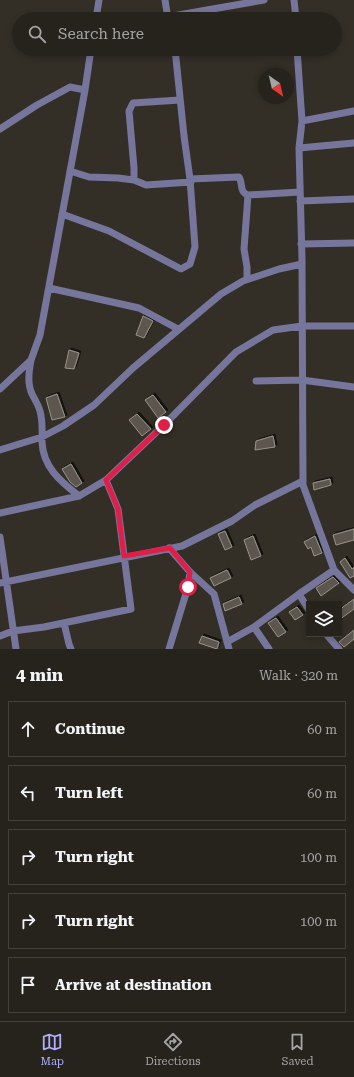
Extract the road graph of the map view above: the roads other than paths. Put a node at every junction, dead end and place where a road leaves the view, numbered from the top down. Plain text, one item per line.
1 (99, 0) edge
2 (165, 0) edge
3 (264, 0) edge
4 (294, 0) edge
5 (97, 12) edge
6 (166, 12) edge
7 (199, 12) edge
8 (295, 12) edge
9 (90, 56) edge
10 (176, 56) edge
11 (297, 56) edge
12 (85, 90) junction
13 (180, 100) junction
14 (354, 111) edge
15 (302, 121) junction
16 (0, 130) edge
17 (354, 143) edge
18 (299, 148) junction
19 (70, 171) junction
20 (134, 180) junction
21 (190, 180) junction
22 (300, 192) junction
23 (248, 195) junction
24 (354, 199) edge
25 (300, 201) junction
26 (62, 214) junction
27 (354, 243) edge
28 (301, 244) junction
29 (302, 264) junction
30 (247, 279) junction
31 (49, 288) junction
32 (302, 326) junction
33 (354, 326) edge
34 (178, 329) junction
35 (31, 360) junction
36 (302, 380) junction
37 (256, 381) dead end
38 (354, 386) edge
39 (0, 390) edge
40 (42, 437) junction
41 (0, 450) edge
42 (106, 480) junction
43 (303, 481) junction
44 (79, 496) junction
45 (0, 513) edge
46 (0, 538) edge
47 (170, 548) junction
48 (124, 556) junction
49 (334, 570) junction
50 (190, 572) junction
51 (3, 582) edge
52 (354, 590) edge
53 (299, 594) junction
54 (306, 605) edge
55 (64, 623) junction
56 (254, 627) junction
57 (13, 631) junction
58 (0, 636) edge
59 (329, 637) edge
60 (228, 646) edge
61 (16, 649) edge
62 (71, 649) edge
63 (169, 649) edge
64 (269, 649) edge
65 (339, 649) edge

1 - 5 street
2 - 6 street
3 - 7 street
4 - 8 street
9 - 12 street
10 - 13 street
11 - 15 street
12 - 16 street
12 - 19 street
13 - 20 street
13 - 21 street
14 - 15 street
15 - 18 street
17 - 18 street
18 - 22 street
19 - 20 street
19 - 26 street
20 - 21 street
21 - 23 street
21 - 26 street
22 - 23 street
22 - 25 street
23 - 30 street
24 - 25 street
25 - 28 street
26 - 31 street
27 - 28 street
28 - 29 street
29 - 30 street
29 - 32 street
30 - 34 street
31 - 34 street
31 - 35 street
32 - 33 street
32 - 36 street
32 - 42 street
34 - 40 street
35 - 39 street
35 - 40 street
36 - 37 street
36 - 38 street
36 - 43 street
40 - 41 street
40 - 44 street
42 - 44 street
42 - 48 street
43 - 47 street
43 - 49 street
44 - 45 street
46 - 51 street
47 - 48 street
47 - 50 street
48 - 51 street
48 - 55 street
49 - 52 street
49 - 53 street
50 - 60 street
50 - 63 street
51 - 57 street
53 - 54 street
53 - 56 street
55 - 57 street
55 - 62 street
56 - 60 street
56 - 64 street
57 - 58 street
57 - 61 street
59 - 65 street

